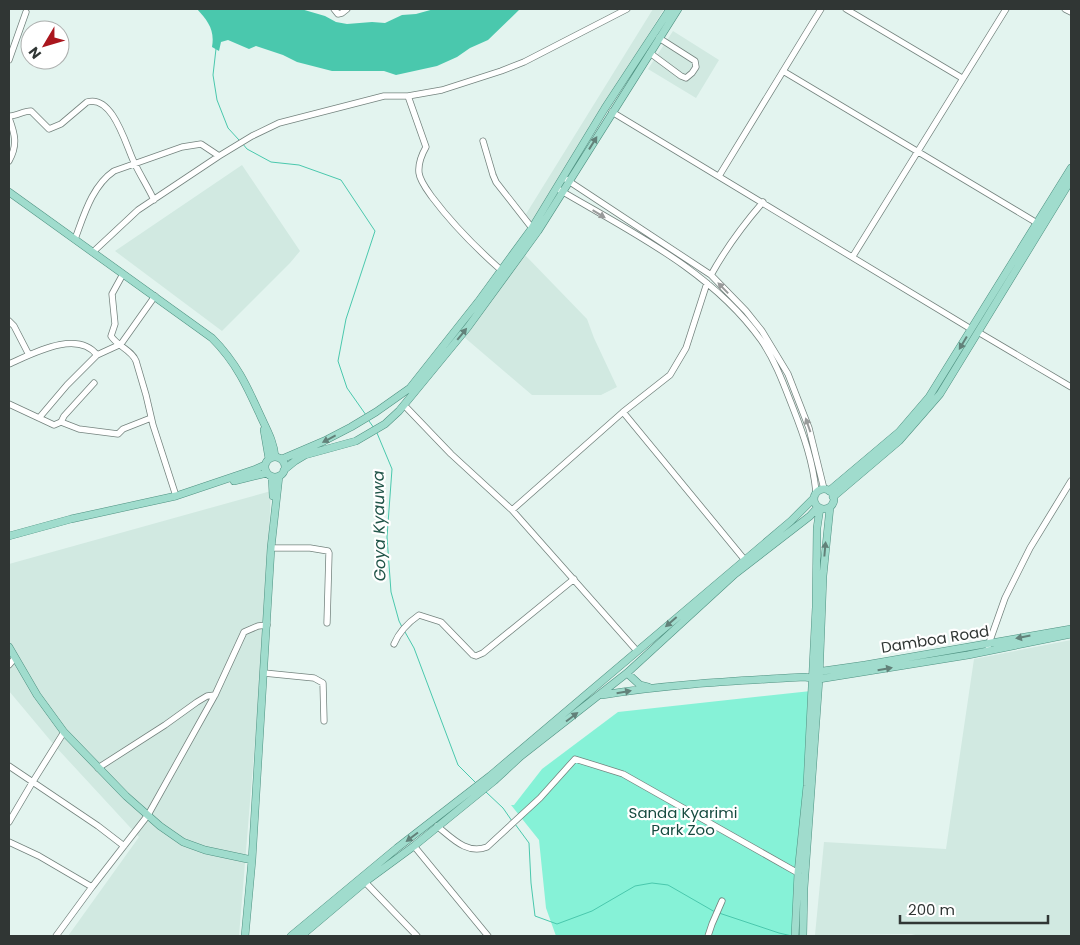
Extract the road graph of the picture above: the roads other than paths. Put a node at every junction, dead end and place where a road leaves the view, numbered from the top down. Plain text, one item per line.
1 (334, 9) edge
2 (347, 9) edge
3 (627, 9) edge
4 (670, 9) edge
5 (678, 9) edge
6 (821, 9) edge
7 (846, 9) edge
8 (1006, 9) edge
9 (1065, 9) edge
10 (26, 12) dead end
11 (1071, 12) edge
12 (659, 38) junction
13 (650, 52) junction
14 (9, 60) edge
15 (783, 71) junction
16 (962, 78) junction
17 (408, 96) junction
18 (612, 112) junction
19 (9, 117) edge
20 (483, 142) dead end
21 (918, 151) junction
22 (219, 156) junction
23 (9, 161) edge
24 (135, 164) junction
25 (1071, 168) edge
26 (719, 176) junction
27 (566, 179) junction
28 (1071, 180) edge
29 (560, 190) junction
30 (9, 192) edge
31 (154, 200) junction
32 (763, 202) junction
33 (1037, 223) junction
34 (532, 228) junction
35 (75, 239) junction
36 (93, 252) junction
37 (854, 256) junction
38 (502, 271) junction
39 (123, 274) junction
40 (711, 275) junction
41 (708, 283) junction
42 (155, 296) junction
43 (9, 321) edge
44 (974, 330) junction
45 (121, 344) junction
46 (29, 355) junction
47 (97, 355) junction
48 (9, 364) edge
49 (94, 383) dead end
50 (1071, 387) edge
51 (9, 404) edge
52 (404, 405) junction
53 (623, 412) junction
54 (39, 418) junction
55 (151, 418) junction
56 (61, 422) junction
57 (273, 460) junction
58 (284, 470) junction
59 (273, 475) junction
60 (1071, 481) edge
61 (218, 482) junction
62 (829, 492) junction
63 (815, 495) junction
64 (176, 496) junction
65 (830, 507) junction
66 (819, 508) junction
67 (512, 510) junction
68 (804, 521) junction
69 (817, 528) junction
70 (9, 536) edge
71 (272, 548) junction
72 (744, 560) junction
73 (574, 580) junction
74 (327, 622) dead end
75 (267, 625) junction
76 (1071, 629) edge
77 (1071, 634) edge
78 (395, 640) dead end
79 (9, 647) edge
80 (988, 648) junction
81 (637, 652) junction
82 (15, 658) junction
83 (9, 665) edge
84 (264, 673) junction
85 (627, 673) junction
86 (813, 676) junction
87 (648, 688) junction
88 (215, 695) junction
89 (600, 696) junction
90 (324, 721) dead end
91 (64, 732) junction
92 (9, 766) edge
93 (98, 768) junction
94 (492, 778) junction
95 (32, 782) junction
96 (453, 810) junction
97 (148, 815) junction
98 (9, 820) edge
99 (437, 826) junction
100 (9, 842) edge
101 (124, 846) junction
102 (414, 846) junction
103 (252, 860) junction
104 (798, 874) junction
105 (365, 882) junction
106 (92, 887) junction
107 (722, 903) dead end
108 (799, 933) edge
109 (56, 936) edge
110 (245, 936) edge
111 (290, 936) edge
112 (301, 936) edge
113 (417, 936) edge
114 (488, 936) edge
115 (708, 936) edge

1 - 2 street
3 - 17 street
4 - 27 main road
5 - 12 main road
6 - 15 street
7 - 16 street
8 - 16 street
9 - 11 street
10 - 14 street
12 - 13 main road
12 - 13 street
13 - 18 main road
15 - 21 street
15 - 26 street
16 - 21 street
17 - 22 street
17 - 38 street
18 - 26 street
27 -> 18 main road
19 - 23 street
19 - 24 street
20 - 34 street
21 - 33 street
21 - 37 street
22 - 24 street
22 - 31 street
24 - 31 street
24 - 35 street
25 - 33 main road
26 - 32 street
27 - 29 main road
27 - 40 street
28 - 44 main road
29 - 34 main road
29 -> 41 street
52 -> 29 main road
30 - 35 main road
31 - 36 street
32 - 37 street
32 - 40 street
33 - 44 main road
34 - 38 main road
35 - 36 main road
36 - 39 main road
37 - 44 street
38 -> 57 main road
39 - 42 main road
39 - 45 street
62 -> 40 street
41 - 53 street
41 - 63 street
42 - 45 street
42 - 57 main road
43 - 46 street
44 - 50 street
44 - 62 main road
45 - 47 street
45 - 55 street
46 - 47 street
46 - 48 street
47 - 54 street
49 - 56 street
51 - 54 street
52 - 58 main road
52 - 67 street
53 - 67 street
53 - 72 street
54 - 56 street
55 - 56 street
55 - 64 street
57 - 58 main road
57 - 59 main road
57 - 61 main road
58 - 59 main road
59 - 61 main road
59 - 71 main road
60 - 80 street
61 - 64 main road
62 - 63 main road
62 - 65 main road
63 - 66 main road
63 - 72 main road
64 - 70 main road
65 - 66 main road
86 -> 65 main road
66 - 68 main road
66 - 69 main road
67 - 73 street
68 - 69 main road
68 - 85 main road
69 - 86 main road
71 - 74 street
71 - 75 main road
72 -> 81 main road
73 - 78 street
73 - 81 street
75 - 84 main road
75 - 88 street
76 -> 80 main road, Damboa Road
77 - 80 main road, Damboa Road
79 - 82 main road
80 - 86 main road, Damboa Road
81 - 94 main road
82 - 83 street
82 - 91 main road
84 - 90 street
84 - 103 main road
85 - 87 main road
85 - 89 main road
86 - 87 main road, Damboa Road
86 - 104 main road
86 - 108 main road
89 -> 87 main road, Damboa Road
88 - 93 street
88 - 97 street
94 -> 89 main road
91 - 93 main road
91 - 95 street
92 - 95 street
93 - 97 main road
94 - 96 main road
95 - 98 street
95 - 101 street
96 - 99 main road
96 -> 111 main road
97 - 101 street
97 - 103 main road
99 - 102 main road
99 - 104 street
100 - 106 street
101 - 106 street
102 - 105 main road
102 - 114 street
103 - 110 main road
104 - 108 main road
105 - 112 main road
105 - 113 street
106 - 109 street
107 - 115 street

